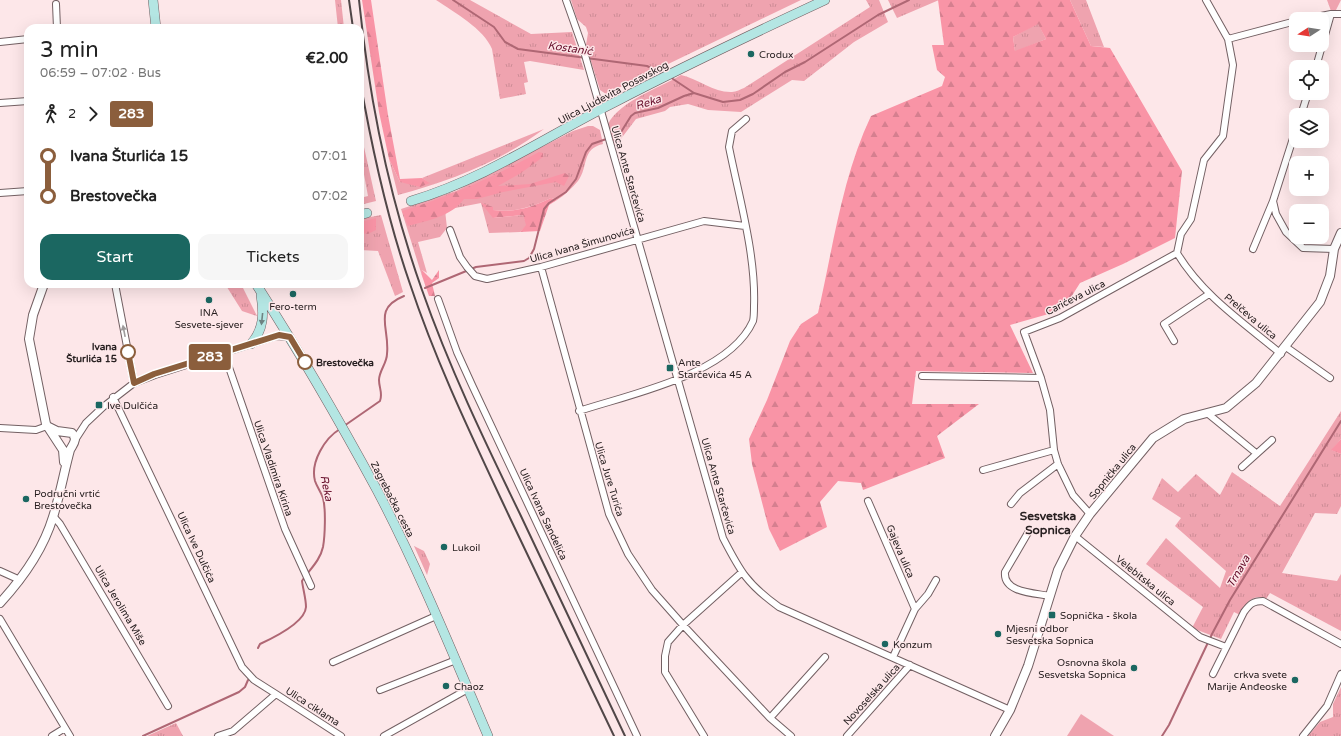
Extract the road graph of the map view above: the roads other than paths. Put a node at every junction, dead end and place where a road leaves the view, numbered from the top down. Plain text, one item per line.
1 (153, 0) edge
2 (566, 0) edge
3 (825, 0) edge
4 (1206, 0) edge
5 (56, 4) dead end
6 (1331, 14) joint
7 (1341, 14) edge
8 (1329, 20) edge
9 (1289, 23) edge
10 (58, 24) edge
11 (156, 24) edge
12 (24, 39) edge
13 (1228, 39) junction
14 (0, 42) edge
15 (24, 101) edge
16 (0, 103) edge
17 (600, 110) junction
18 (746, 119) dead end
19 (1290, 148) edge
20 (24, 191) edge
21 (0, 193) edge
22 (411, 201) dead end
23 (1273, 201) junction
24 (745, 226) junction
25 (450, 230) dead end
26 (1341, 233) edge
27 (638, 239) junction
28 (1334, 248) junction
29 (1253, 249) dead end
30 (1177, 253) junction
31 (541, 267) junction
32 (43, 288) edge
33 (116, 288) edge
34 (258, 288) edge
35 (1209, 294) junction
36 (438, 299) dead end
37 (290, 337) junction
38 (1174, 341) dead end
39 (251, 344) junction
40 (1286, 346) junction
41 (224, 353) junction
42 (1281, 354) junction
43 (922, 376) dead end
44 (1041, 378) junction
45 (1330, 378) dead end
46 (679, 379) junction
47 (134, 383) junction
48 (114, 397) junction
49 (579, 410) junction
50 (1207, 413) junction
51 (86, 423) junction
52 (47, 426) junction
53 (0, 428) edge
54 (67, 431) junction
55 (1272, 440) dead end
56 (73, 443) junction
57 (60, 444) junction
58 (1054, 450) junction
59 (1256, 453) junction
60 (1058, 464) junction
61 (64, 467) junction
62 (1242, 467) dead end
63 (983, 470) dead end
64 (868, 501) dead end
65 (1011, 504) dead end
66 (1090, 514) junction
67 (53, 516) junction
68 (1029, 531) dead end
69 (1075, 536) junction
70 (0, 571) edge
71 (741, 573) junction
72 (20, 580) junction
73 (936, 580) dead end
74 (311, 586) dead end
75 (1050, 596) junction
76 (0, 603) edge
77 (915, 609) junction
78 (436, 616) junction
79 (0, 619) edge
80 (682, 625) junction
81 (1341, 644) edge
82 (1226, 647) junction
83 (825, 657) dead end
84 (893, 657) junction
85 (456, 660) junction
86 (333, 662) dead end
87 (910, 665) junction
88 (1213, 674) dead end
89 (1341, 674) edge
90 (468, 689) junction
91 (380, 690) dead end
92 (276, 694) junction
93 (168, 706) dead end
94 (1010, 710) junction
95 (770, 718) junction
96 (66, 728) junction
97 (52, 736) edge
98 (70, 736) edge
99 (218, 736) edge
100 (341, 736) edge
101 (384, 736) edge
102 (488, 736) edge
103 (637, 736) edge
104 (704, 736) edge
105 (791, 736) edge
106 (847, 736) edge
107 (995, 736) edge
108 (1304, 736) edge

1 - 11 main road
2 - 17 street, Ulica Ante Starčevića
3 - 17 main road, Ulica Ljudevita Posavskog
4 - 13 street
5 - 10 street
6 - 7 street
6 - 8 street
9 - 13 street
12 - 14 street
13 - 30 street
15 - 16 street
17 - 22 main road, Ulica Ljudevita Posavskog
17 - 27 street, Ulica Ante Starčevića
18 - 24 street
19 - 23 street
20 - 21 street
23 - 28 street
23 - 29 street
24 - 27 street, Ulica Ivana Šimunovića
24 - 46 street
25 - 31 street, Ulica Ivana Šimunovića
26 - 28 street, Sopnička ulica
27 - 31 street, Ulica Ivana Šimunovića
27 - 46 street, Ulica Ante Starčevića
28 - 40 street, Sopnička ulica
30 - 35 street, Prelčeva ulica
30 - 44 street, Carićeva ulica
31 - 49 street, Ulica Jure Turića
32 - 52 street
47 -> 33 street
34 - 37 main road, Zagrebačka cesta
34 -> 39 main road
35 - 38 street, Prelčeva ulica
35 - 42 street, Prelčeva ulica
36 - 103 street, Ulica Ivana Sandelića
37 - 39 street
37 - 78 main road, Zagrebačka cesta
39 - 41 street
40 - 42 street, Sopnička ulica
40 - 45 street
41 - 47 street
41 - 74 street, Ulica Vladimira Kirina
42 - 50 street, Sopnička ulica
43 - 44 street
44 - 58 street, Carićeva ulica
46 - 49 street
46 - 71 street, Ulica Ante Starčevića
47 - 48 street
48 - 51 street
48 - 92 street, Ulica Ive Dulčića
49 - 80 street, Ulica Jure Turića
50 - 59 street
50 - 66 street, Sopnička ulica
51 - 54 street
51 - 56 street
52 - 53 street
52 - 54 street
52 - 57 street
54 - 56 street
54 - 57 street
55 - 59 street
56 - 57 street
56 - 61 street
57 - 61 street
58 - 60 street, Carićeva ulica
58 - 63 street
59 - 62 street
60 - 65 street
60 - 66 street, Carićeva ulica
61 - 67 street
64 - 77 street, Gajeva ulica
66 - 69 street, Sopnička ulica
67 - 72 street
67 - 93 street, Ulica Jerolima Miše
68 - 75 street
69 - 75 street, Sopnička ulica
69 - 82 street, Velebitska ulica
70 - 72 street
71 - 80 street
71 - 84 street, Ulica Ante Starčevića
72 - 76 street
73 - 77 street
75 - 94 street, Sopnička ulica
77 - 84 street
78 - 85 main road, Zagrebačka cesta
78 - 86 street
79 - 96 street
80 - 95 street, Ulica Jure Turića
80 - 104 street
81 - 82 street
82 - 88 street
83 - 95 street
84 - 87 street, Ulica Ante Starčevića
85 - 90 main road, Zagrebačka cesta
85 - 91 street
87 - 94 street, Ulica Ante Starčevića
87 - 106 street, Novoselska ulica
89 - 108 street
90 - 101 street
90 - 102 main road, Zagrebačka cesta
92 - 99 street, Ulica ciklama
92 - 100 street, Ulica ciklama
94 - 107 street, Sopnička ulica
95 - 105 street, Ulica Jure Turića
96 - 97 street
96 - 98 street

